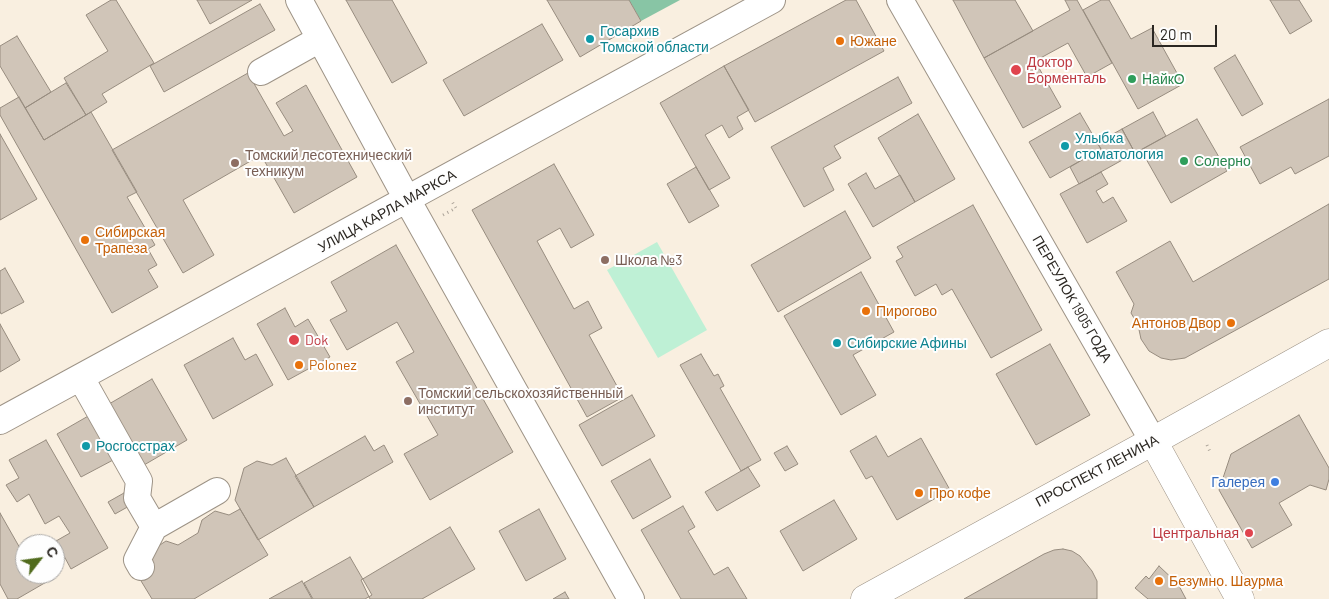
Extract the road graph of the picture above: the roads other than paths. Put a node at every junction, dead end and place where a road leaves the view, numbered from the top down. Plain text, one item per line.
1 (299, 0) edge
2 (772, 0) edge
3 (900, 0) edge
4 (320, 39) junction
5 (261, 72) dead end
6 (408, 200) junction
7 (1329, 343) edge
8 (81, 378) junction
9 (0, 421) edge
10 (1153, 441) junction
11 (217, 491) dead end
12 (154, 527) junction
13 (141, 567) dead end
14 (631, 599) edge
15 (865, 599) edge
16 (1240, 599) edge

1 - 4 street
2 - 6 street, УЛИЦА КАРЛА МАРКСА
3 - 10 street, ПЕРЕУЛОК 1905 ГОДА
4 - 5 street
4 - 6 street
6 - 8 street, УЛИЦА КАРЛА МАРКСА
6 - 14 street
7 - 10 main road, ПРОСПЕКТ ЛЕНИНА
8 - 9 street, УЛИЦА КАРЛА МАРКСА
8 - 12 street
10 - 15 main road, ПРОСПЕКТ ЛЕНИНА
10 - 16 main road, ПЕРЕУЛОК 1905 ГОДА
11 - 12 street
12 - 13 street

